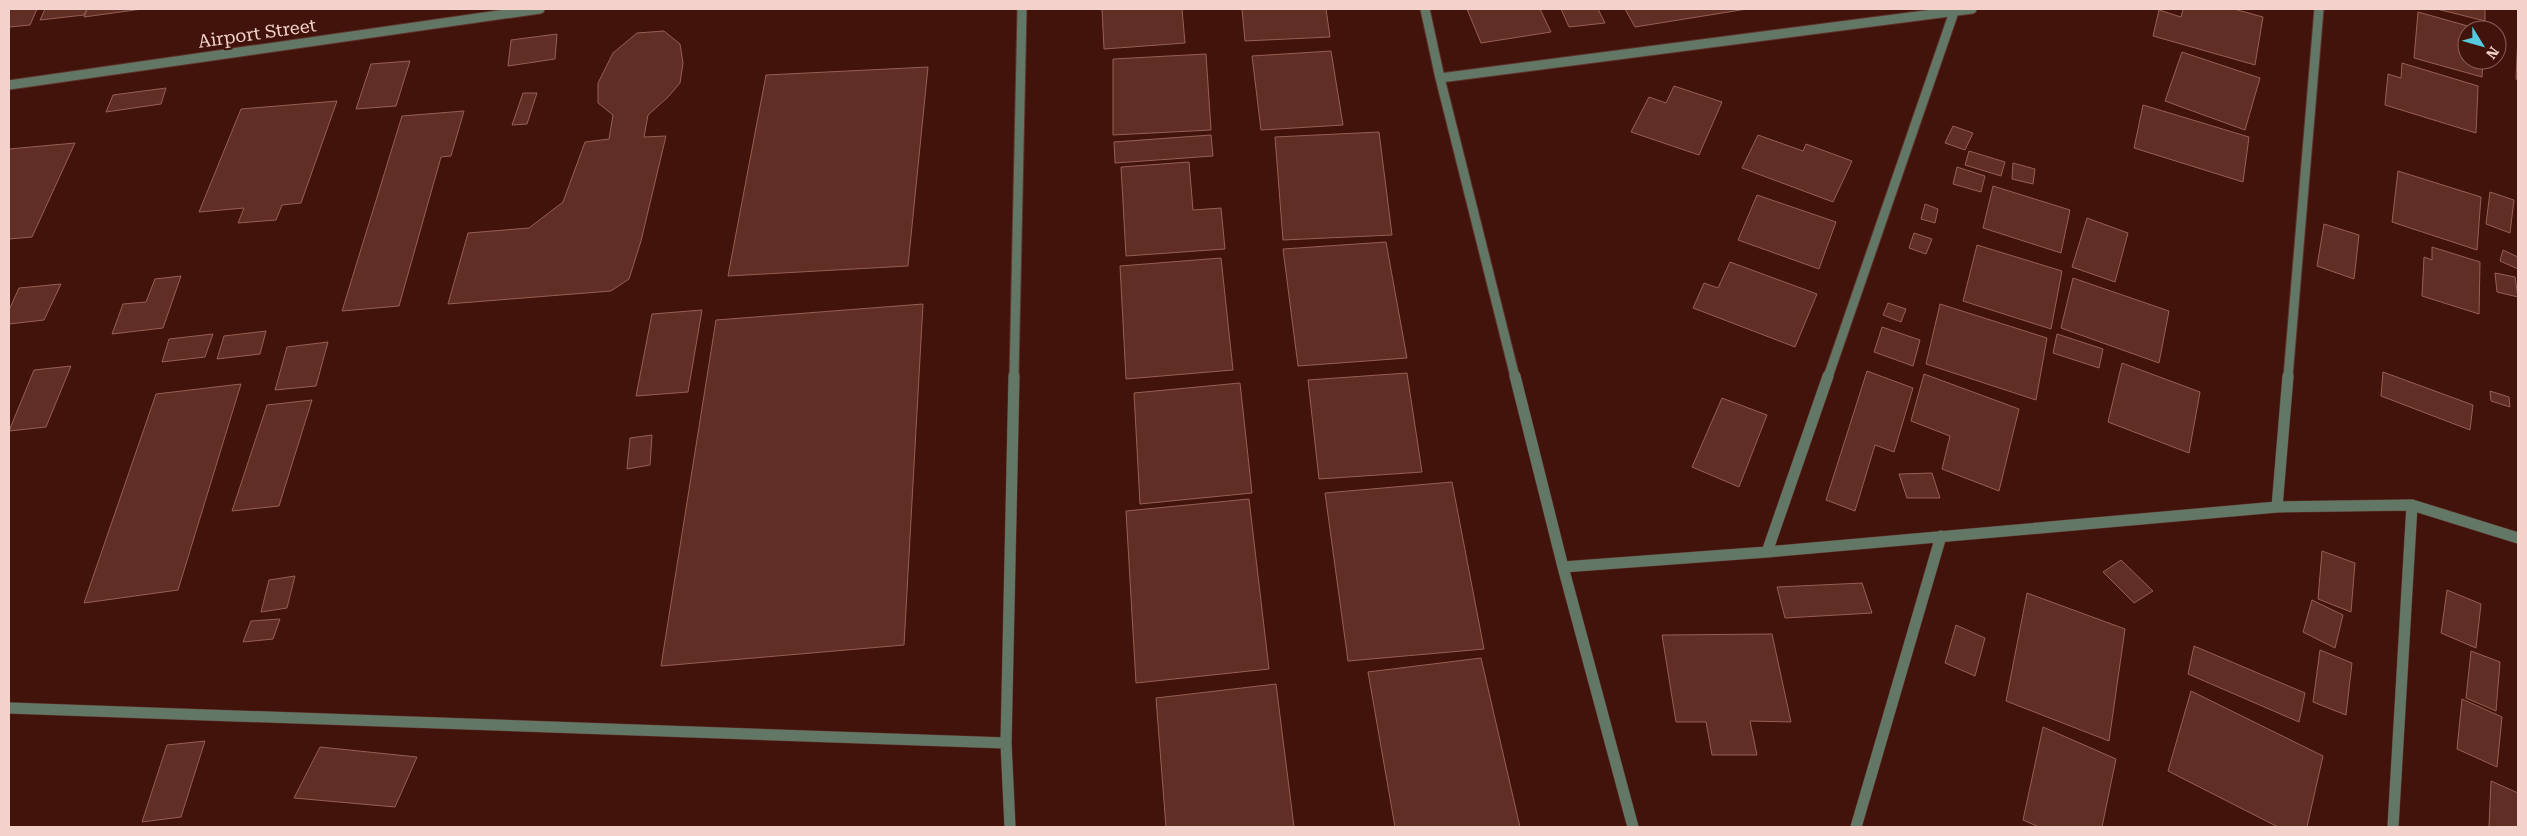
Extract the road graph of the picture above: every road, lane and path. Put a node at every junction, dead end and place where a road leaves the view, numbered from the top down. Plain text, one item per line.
1 (540, 9) edge
2 (1022, 9) edge
3 (1426, 9) edge
4 (1972, 9) edge
5 (2319, 9) edge
6 (1954, 12) junction
7 (1440, 78) junction
8 (9, 85) edge
9 (2412, 505) junction
10 (2277, 507) junction
11 (1941, 536) junction
12 (2518, 538) edge
13 (1767, 552) junction
14 (1563, 567) junction
15 (9, 708) edge
16 (1006, 743) junction
17 (1010, 827) edge
18 (1633, 827) edge
19 (1856, 827) edge
20 (2393, 827) edge

1 - 8 street, Airport Street
2 - 16 street
3 - 7 street
4 - 6 street
5 - 10 street
6 - 7 street
6 - 13 street
7 - 14 street
9 - 10 street
9 - 12 street
9 - 20 street
10 - 11 street
11 - 13 street
11 - 19 street
13 - 14 street
14 - 18 street
15 - 16 street
16 - 17 street

